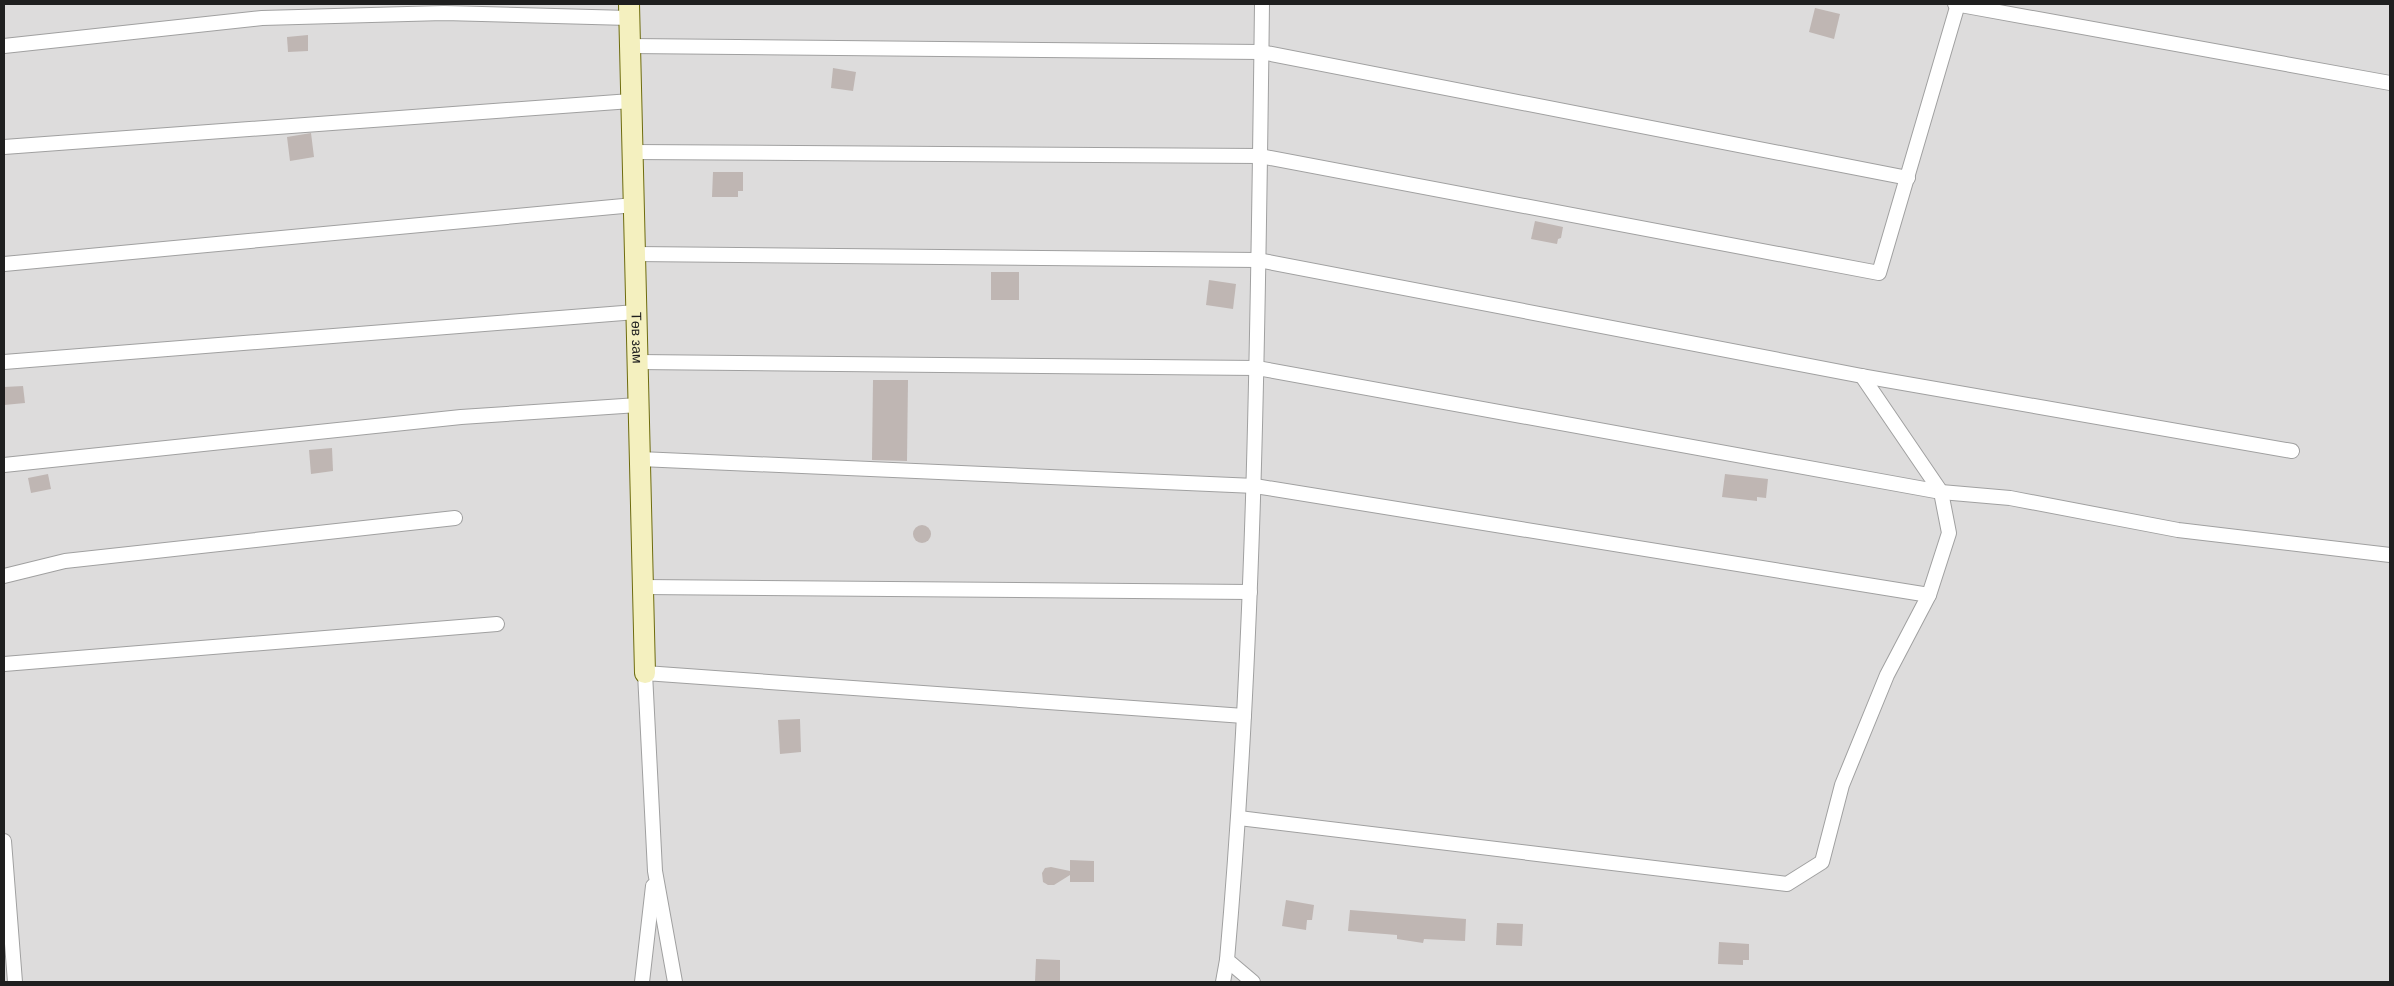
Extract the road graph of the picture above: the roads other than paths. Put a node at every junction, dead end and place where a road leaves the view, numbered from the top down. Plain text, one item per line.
1 (1262, 4) edge
2 (1957, 4) edge
3 (629, 11) edge
4 (4, 46) edge
5 (630, 46) junction
6 (1261, 52) junction
7 (2390, 83) edge
8 (631, 101) junction
9 (4, 147) edge
10 (632, 152) junction
11 (1260, 156) junction
12 (1908, 178) junction
13 (634, 205) junction
14 (635, 254) junction
15 (1258, 260) junction
16 (4, 264) edge
17 (636, 312) junction
18 (4, 362) edge
19 (638, 362) junction
20 (1257, 368) junction
21 (1862, 376) junction
22 (638, 405) junction
23 (2292, 451) dead end
24 (640, 459) junction
25 (4, 465) edge
26 (1255, 486) junction
27 (1941, 492) junction
28 (455, 518) dead end
29 (2390, 555) edge
30 (4, 576) edge
31 (643, 587) junction
32 (1250, 592) junction
33 (1929, 595) junction
34 (497, 624) dead end
35 (4, 664) edge
36 (645, 673) junction
37 (1244, 716) junction
38 (1239, 818) junction
39 (4, 840) edge
40 (655, 871) junction
41 (8, 938) edge
42 (1227, 960) junction
43 (15, 982) edge
44 (642, 982) edge
45 (675, 982) edge
46 (1223, 982) edge
47 (1253, 982) edge

1 - 6 street
2 - 7 street
2 - 12 street
3 - 4 street
3 - 5 street, Төв зам
5 - 6 street
5 - 8 street, Төв зам
6 - 11 street
6 - 12 street
8 - 9 street
8 - 10 street, Төв зам
10 - 11 street
10 - 13 street, Төв зам
11 - 12 street
11 - 15 street
13 - 14 street, Төв зам
13 - 16 street
14 - 15 street
14 - 17 street, Төв зам
15 - 20 street
15 - 21 street
17 - 18 street
17 - 19 street, Төв зам
19 - 20 street
19 - 22 street, Төв зам
20 - 26 street
20 - 27 street
21 - 23 street
21 - 27 street
22 - 24 street, Төв зам
22 - 25 street
24 - 26 street
24 - 31 street, Төв зам
26 - 32 street
26 - 33 street
27 - 29 street
27 - 33 street
28 - 30 street
31 - 32 street
31 - 36 street, Төв зам
32 - 37 street
33 - 38 street
34 - 35 street
36 - 37 street
36 - 40 street
37 - 38 street
38 - 42 street
39 - 41 street
40 - 44 street
40 - 45 street
41 - 43 street
42 - 46 street
42 - 47 street

